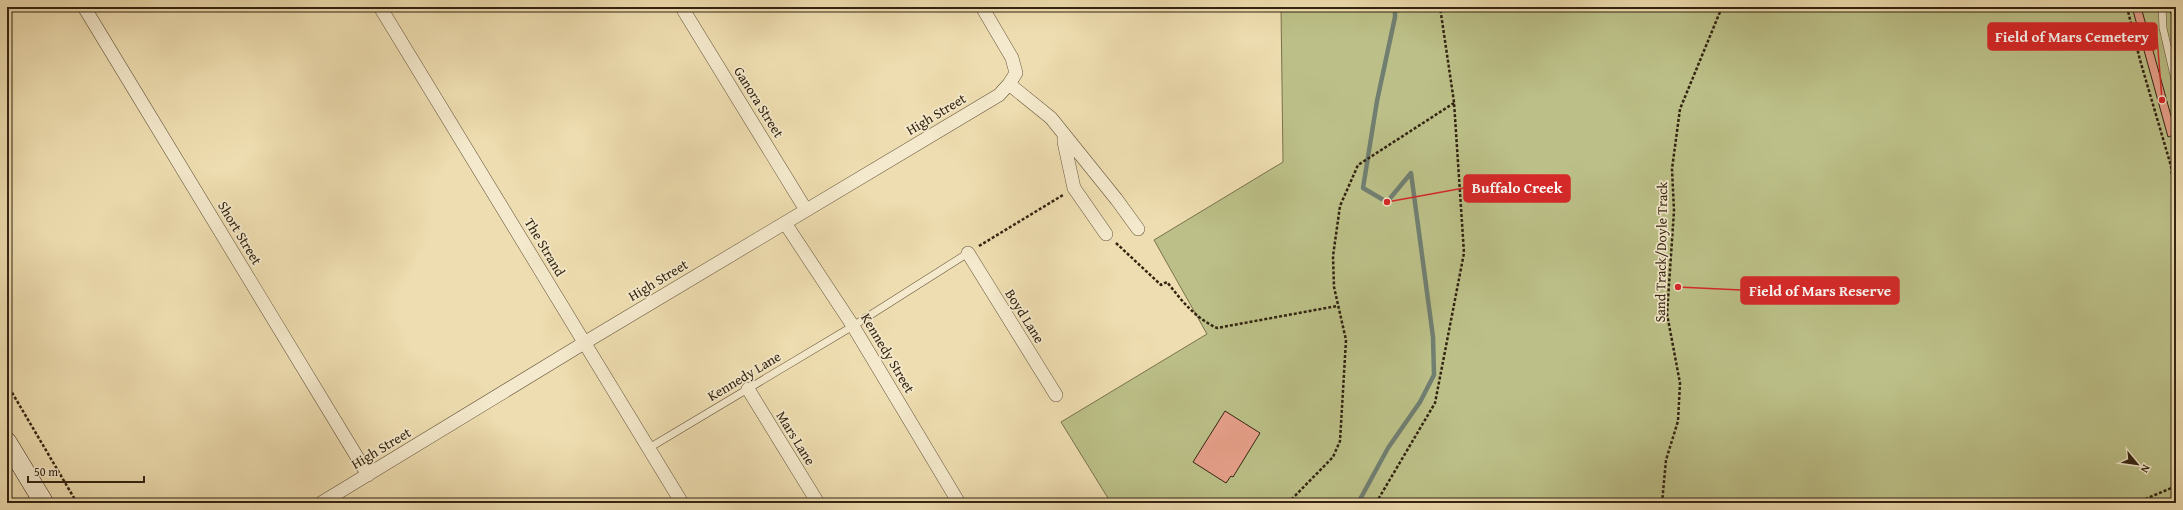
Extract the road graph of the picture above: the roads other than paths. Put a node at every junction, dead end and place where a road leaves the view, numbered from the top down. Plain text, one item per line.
1 (84, 7) edge
2 (380, 7) edge
3 (982, 7) edge
4 (2162, 7) edge
5 (684, 11) dead end
6 (1009, 84) junction
7 (2176, 84) edge
8 (1064, 135) junction
9 (806, 210) junction
10 (785, 223) junction
11 (1138, 229) dead end
12 (1106, 234) road end
13 (968, 253) joint
14 (853, 326) junction
15 (584, 342) junction
16 (748, 389) junction
17 (1056, 395) dead end
18 (7, 442) edge
19 (648, 448) junction
20 (368, 475) junction
21 (44, 503) edge
22 (321, 503) edge
23 (682, 503) edge
24 (818, 503) edge
25 (959, 503) edge

1 - 20 street, Short Street
2 - 15 street, The Strand
3 - 6 street
4 - 7 lane
5 - 9 street, Ganora Street
6 - 8 street
6 - 9 street, High Street
8 - 11 street
8 - 12 street
9 - 10 street, High Street
10 - 14 street, Kennedy Street
10 - 15 street, High Street
13 - 14 lane
13 - 17 street, Boyd Lane
14 - 16 lane, Kennedy Lane
14 - 25 street, Kennedy Street
15 - 19 street, The Strand
15 - 20 street, High Street
16 - 19 lane, Kennedy Lane
16 - 24 street, Mars Lane
18 - 21 main road
19 - 23 street, The Strand
20 - 22 street, High Street

